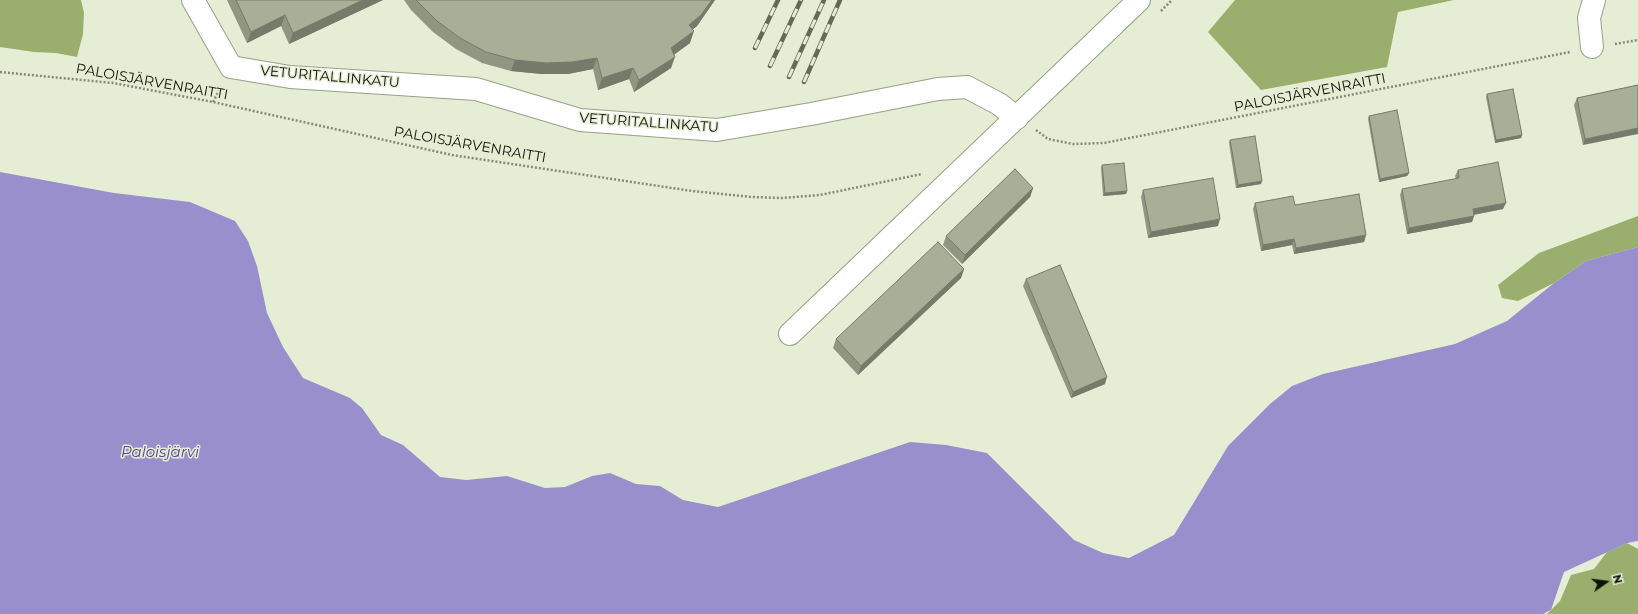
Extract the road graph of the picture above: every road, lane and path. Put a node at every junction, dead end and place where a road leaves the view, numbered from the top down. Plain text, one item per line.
1 (193, 0) edge
2 (1139, 0) edge
3 (1594, 0) edge
4 (1592, 47) joint
5 (0, 72) edge
6 (1025, 123) junction
7 (924, 174) dead end
8 (790, 334) dead end

1 - 6 street, VETURITALLINKATU
2 - 6 street
3 - 4 street
4 - 6 path, PALOISJÄRVENRAITTI
5 - 7 path, PALOISJÄRVENRAITTI
6 - 8 street

